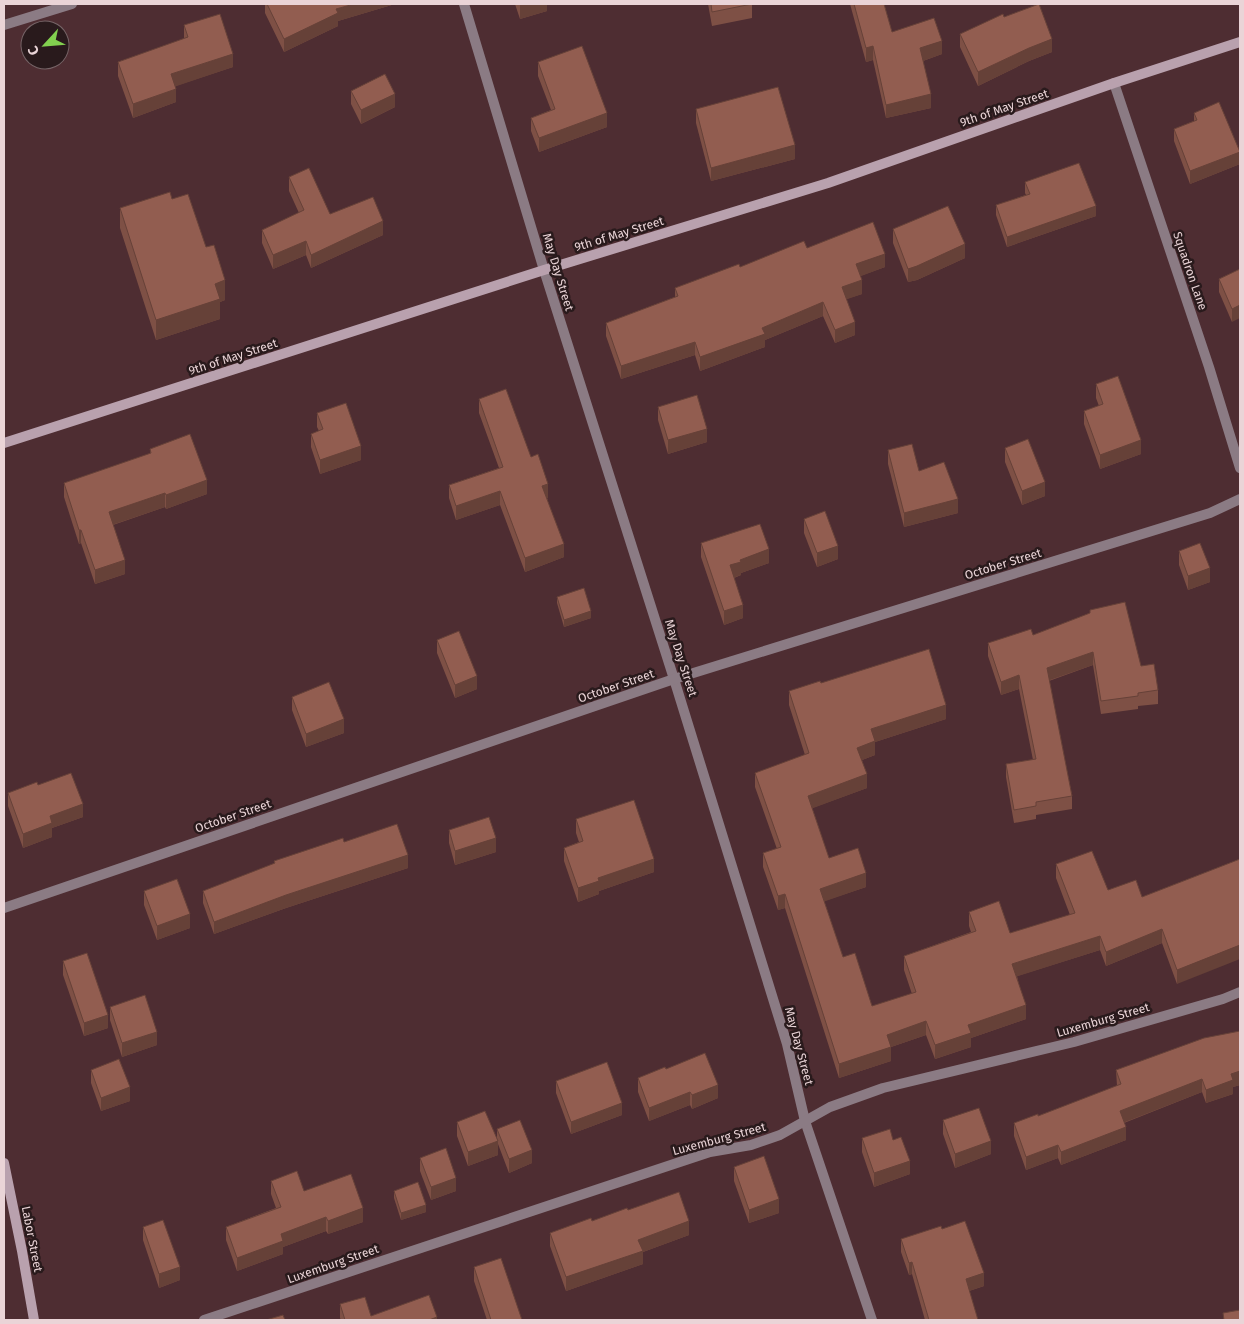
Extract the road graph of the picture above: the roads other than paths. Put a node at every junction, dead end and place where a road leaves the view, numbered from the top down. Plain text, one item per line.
1 (72, 4) edge
2 (464, 4) edge
3 (4, 25) edge
4 (1240, 42) edge
5 (1114, 83) junction
6 (544, 270) junction
7 (4, 443) edge
8 (1240, 468) edge
9 (1240, 499) edge
10 (674, 679) junction
11 (4, 908) edge
12 (1240, 992) edge
13 (805, 1121) junction
14 (4, 1163) edge
15 (34, 1320) edge
16 (204, 1320) edge
17 (872, 1320) edge

1 - 3 street
2 - 6 street, May Day Street
4 - 5 street, 9th of May Street
5 - 6 street, 9th of May Street
5 - 8 street, Squadron Lane
6 - 7 street, 9th of May Street
6 - 10 street, May Day Street
9 - 10 street, October Street
10 - 11 street, October Street
10 - 13 street, May Day Street
12 - 13 street, Luxemburg Street
13 - 16 street, Luxemburg Street
13 - 17 street, May Day Street
14 - 15 street, Labor Street

